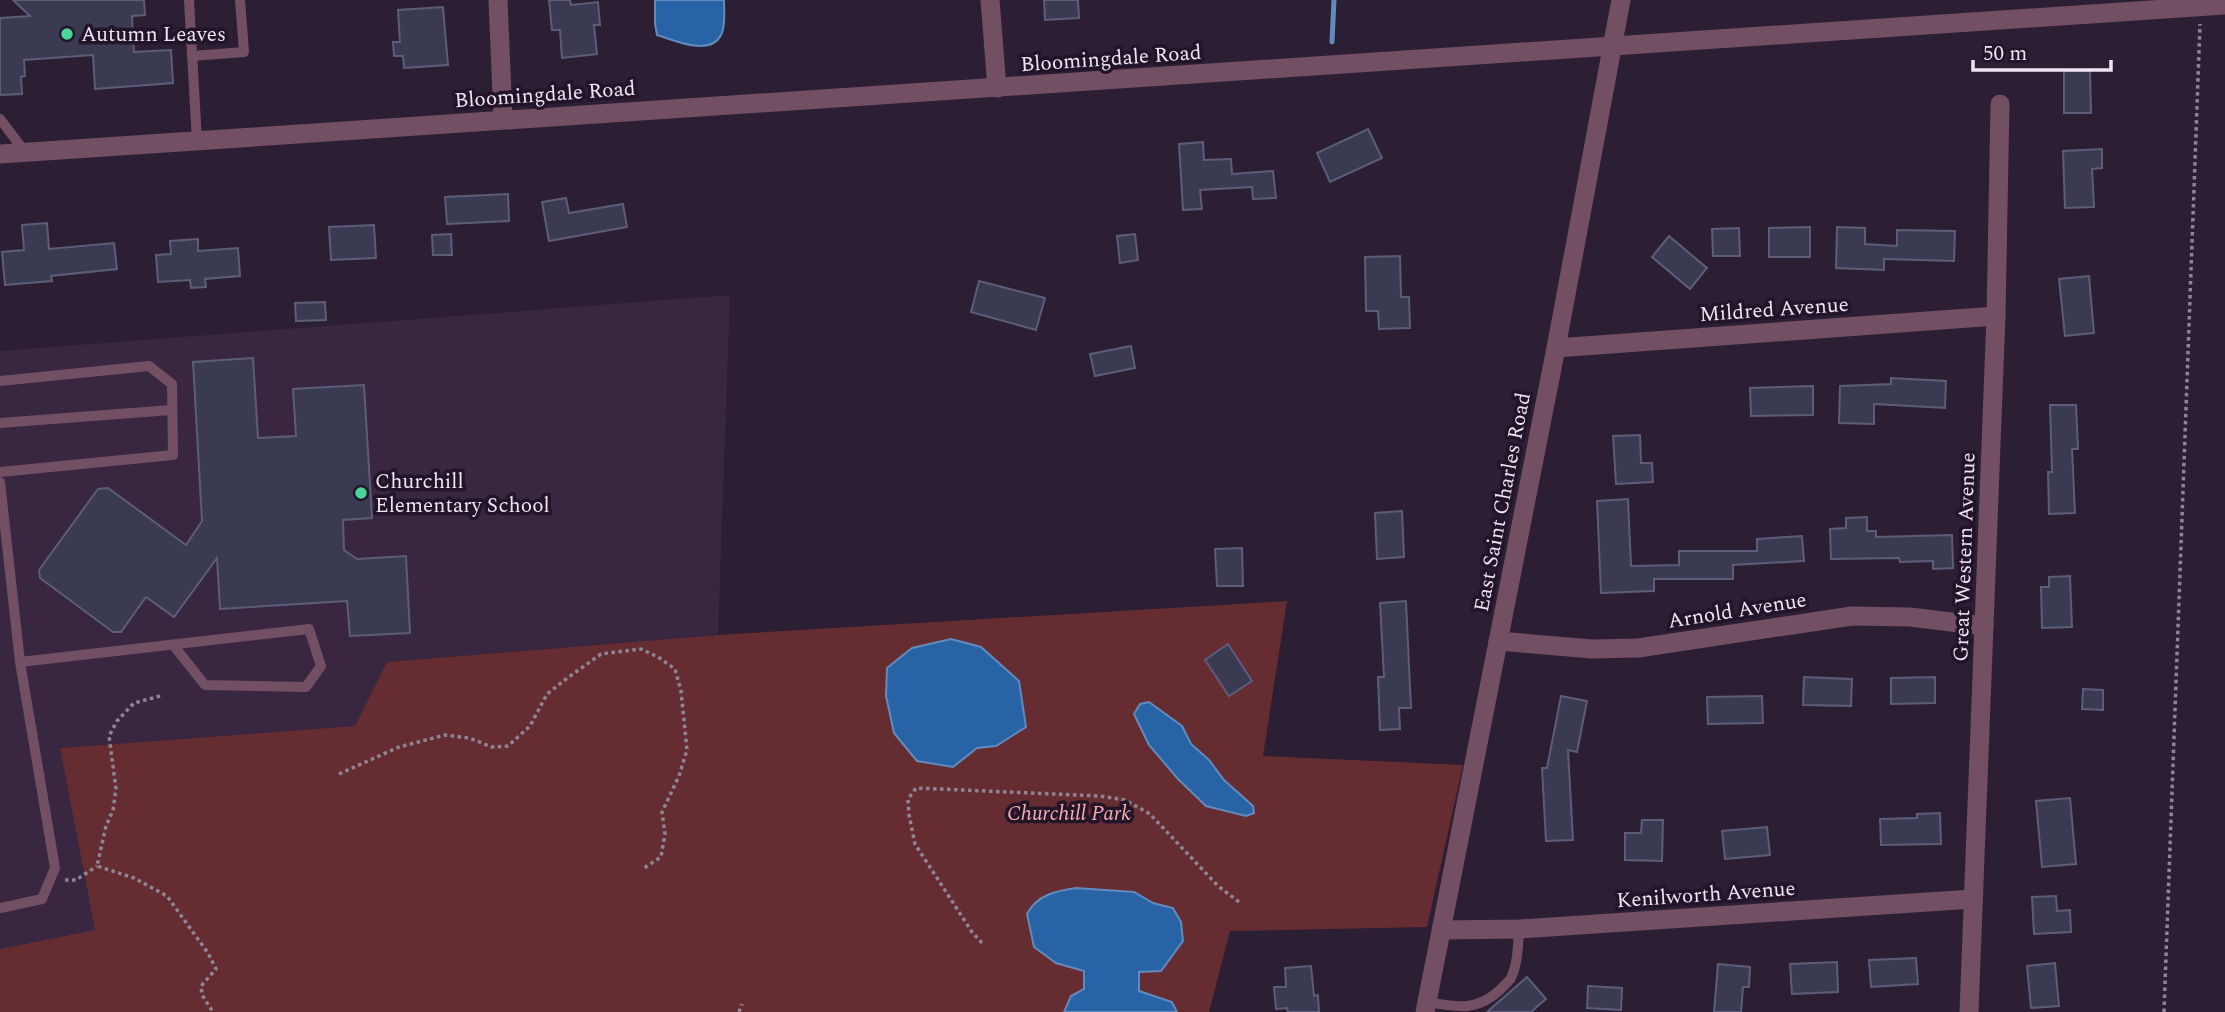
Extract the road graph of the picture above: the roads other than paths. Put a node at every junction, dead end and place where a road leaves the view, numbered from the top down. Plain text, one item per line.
1 (189, 0) edge
2 (240, 0) edge
3 (498, 0) edge
4 (990, 0) edge
5 (1621, 0) edge
6 (2225, 5) edge
7 (1612, 47) junction
8 (192, 56) junction
9 (997, 88) junction
10 (2000, 104) dead end
11 (0, 119) edge
12 (503, 119) junction
13 (197, 141) junction
14 (25, 152) junction
15 (0, 154) edge
16 (1996, 316) junction
17 (1556, 348) junction
18 (0, 381) edge
19 (171, 410) junction
20 (0, 423) edge
21 (0, 472) edge
22 (0, 482) edge
23 (1984, 626) junction
24 (1498, 641) junction
25 (174, 646) junction
26 (20, 662) junction
27 (1973, 899) junction
28 (0, 908) edge
29 (1519, 929) junction
30 (1441, 930) junction
31 (1426, 1007) edge
32 (1969, 1012) edge

1 - 8 lane
2 - 8 lane
3 - 12 street
4 - 9 street
5 - 7 street, East Saint Charles Road
6 - 7 street, Bloomingdale Road
7 - 9 street, Bloomingdale Road
7 - 17 street, East Saint Charles Road
8 - 13 lane
9 - 12 street, Bloomingdale Road
10 - 16 street, Great Western Avenue
11 - 14 lane
12 - 13 street, Bloomingdale Road
13 - 14 street, Bloomingdale Road
14 - 15 street, Bloomingdale Road
16 - 17 street, Mildred Avenue
16 - 23 street, Great Western Avenue
17 - 24 street, East Saint Charles Road
18 - 19 lane
19 - 20 lane
19 - 21 lane
22 - 26 lane
23 - 24 street, Arnold Avenue
23 - 27 street, Great Western Avenue
24 - 30 street, East Saint Charles Road
25 - 25 lane
25 - 26 lane
26 - 28 lane
27 - 29 street, Kenilworth Avenue
27 - 32 street, Great Western Avenue
29 - 30 street, Kenilworth Avenue
29 - 31 lane
30 - 31 street, East Saint Charles Road

